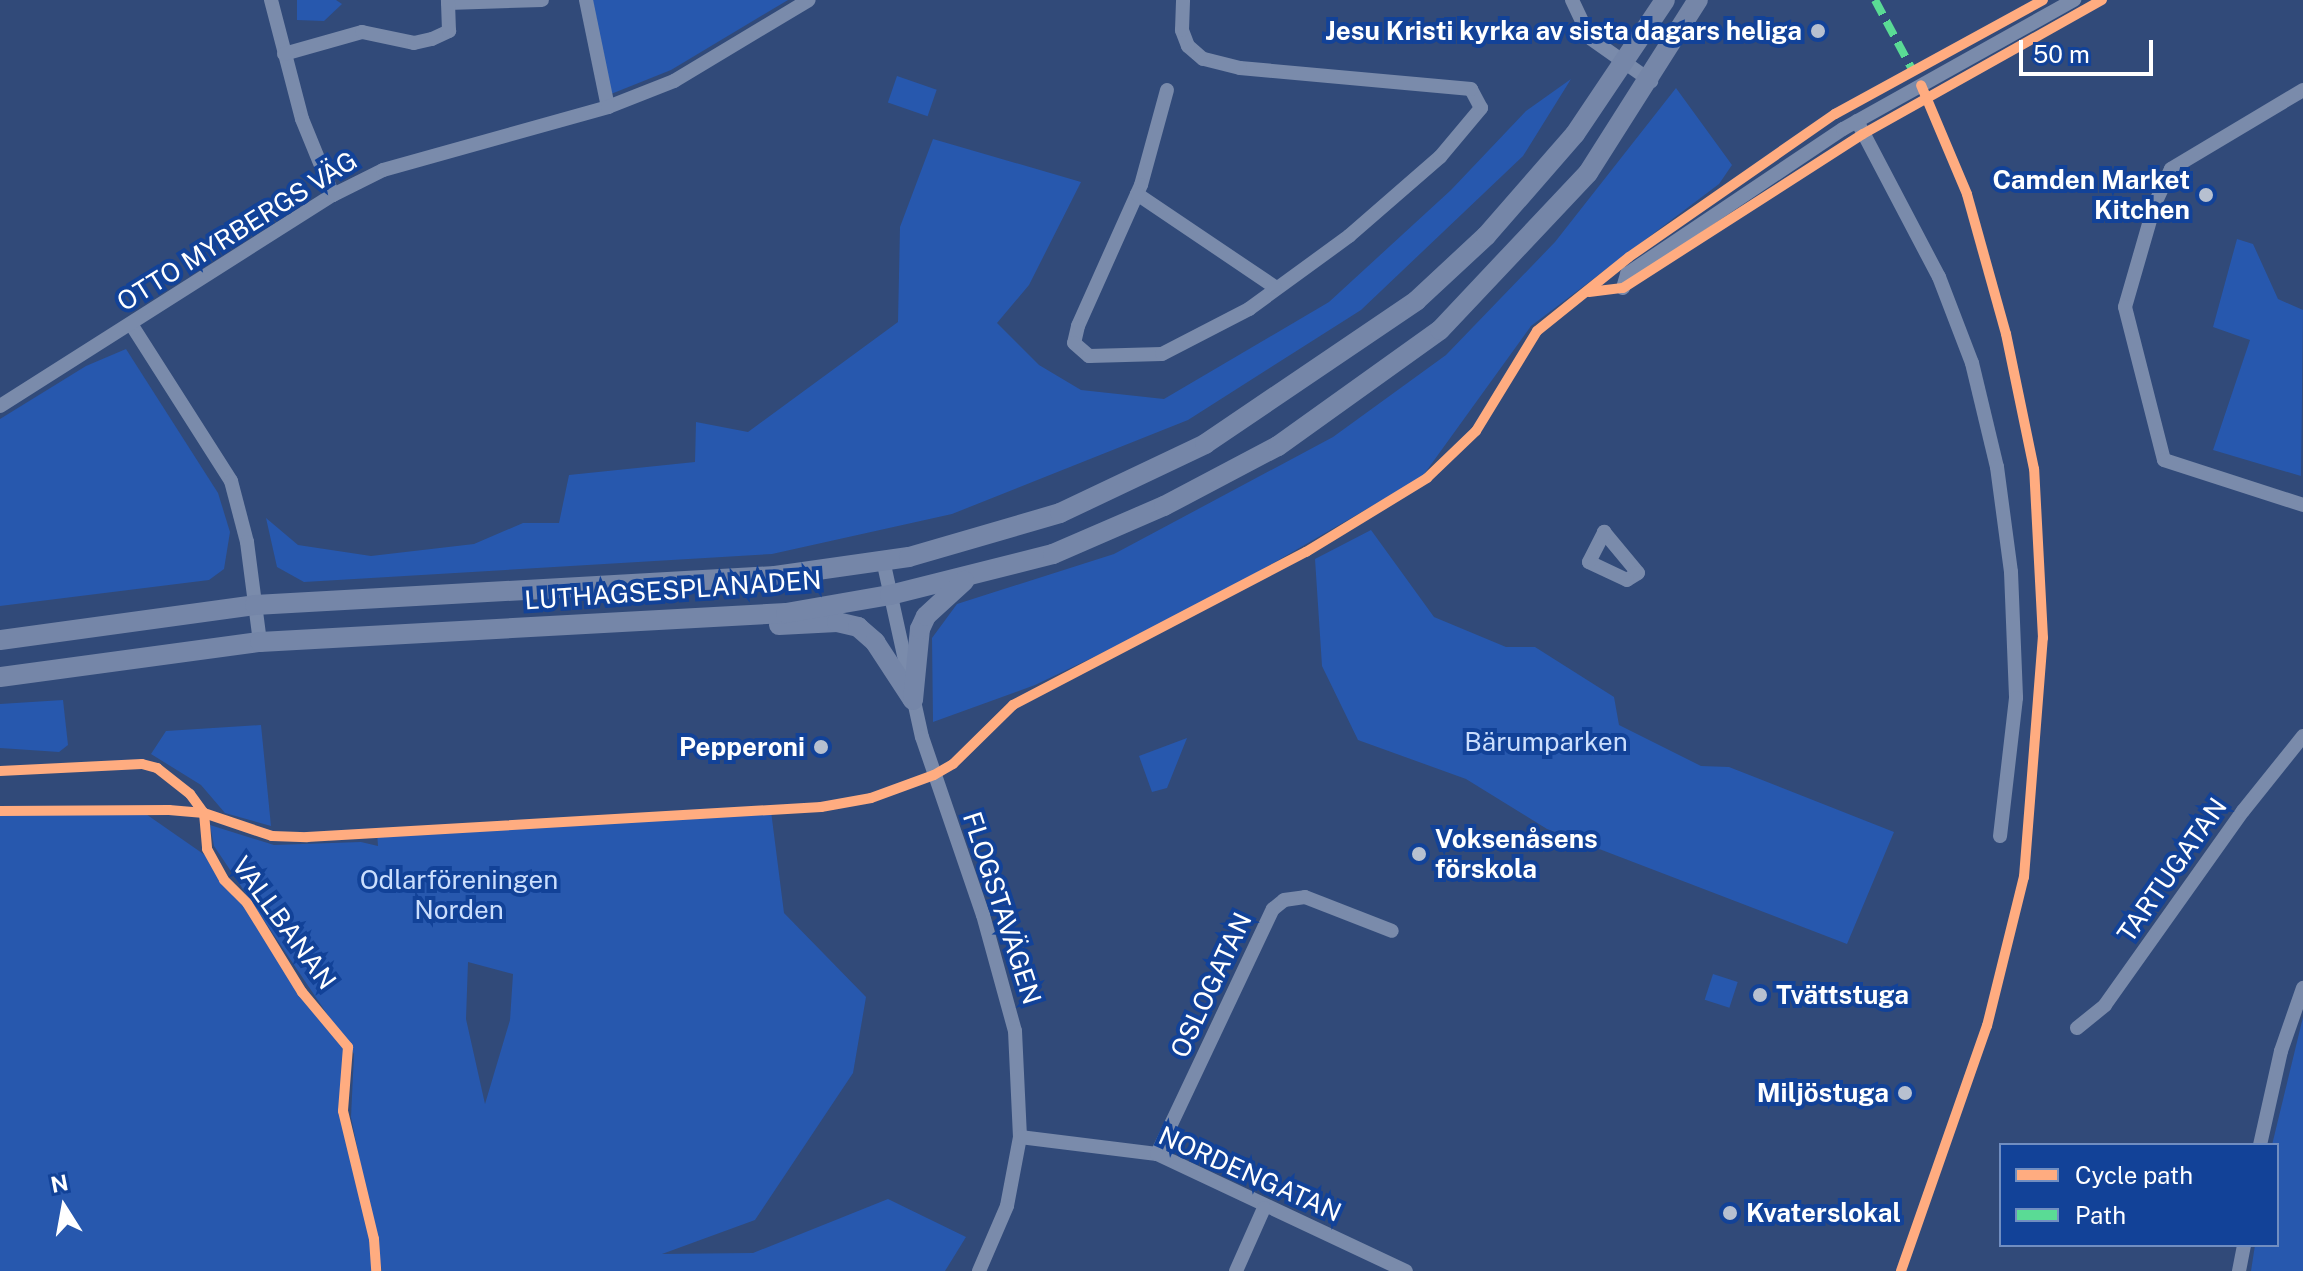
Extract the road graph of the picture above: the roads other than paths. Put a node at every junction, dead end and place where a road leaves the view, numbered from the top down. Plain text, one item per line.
1 (271, 0) edge
2 (542, 0) edge
3 (586, 0) edge
4 (809, 0) edge
5 (1183, 0) edge
6 (1572, 0) edge
7 (1665, 0) edge
8 (1698, 0) edge
9 (2074, 0) edge
10 (448, 2) edge
11 (284, 54) junction
12 (1624, 63) junction
13 (1651, 81) junction
14 (1167, 90) dead end
15 (2303, 90) edge
16 (608, 107) junction
17 (1857, 121) junction
18 (1137, 194) junction
19 (333, 195) junction
20 (1275, 287) junction
21 (1623, 288) dead end
22 (131, 324) junction
23 (0, 406) edge
24 (2303, 505) edge
25 (883, 560) junction
26 (970, 576) junction
27 (890, 595) junction
28 (255, 605) junction
29 (616, 623) junction
30 (0, 640) edge
31 (260, 642) junction
32 (0, 677) edge
33 (913, 700) junction
34 (2303, 736) edge
35 (2000, 836) dead end
36 (1392, 931) dead end
37 (2303, 988) edge
38 (2077, 1028) dead end
39 (1020, 1137) junction
40 (2260, 1143) edge
41 (1157, 1154) junction
42 (1264, 1208) junction
43 (2244, 1247) edge
44 (979, 1271) edge
45 (1236, 1271) edge
46 (1406, 1271) edge
47 (2239, 1271) edge

1 - 11 street
2 - 10 street
3 - 16 street
4 - 16 street, OTTO MYRBERGS VÄG
5 - 20 street
6 - 12 street
7 - 12 main road, LUTHAGSESPLANADEN
8 - 13 main road, LUTHAGSESPLANADEN
9 - 17 street
10 - 11 street
11 - 19 street
12 - 13 street
12 - 25 main road, LUTHAGSESPLANADEN
13 - 26 main road, LUTHAGSESPLANADEN
14 - 18 street
15 - 24 street
16 - 19 street, OTTO MYRBERGS VÄG
17 - 21 street
17 - 35 street
18 - 20 street
18 - 20 street
19 - 22 street, OTTO MYRBERGS VÄG
22 - 23 street, OTTO MYRBERGS VÄG
22 - 28 street
25 - 27 street, FLOGSTAVÄGEN
25 - 28 main road, LUTHAGSESPLANADEN
26 - 27 main road, LUTHAGSESPLANADEN
26 - 33 main road
27 - 29 main road, LUTHAGSESPLANADEN
27 - 33 street, FLOGSTAVÄGEN
28 - 30 main road, LUTHAGSESPLANADEN
28 - 31 street
29 - 31 main road, LUTHAGSESPLANADEN
29 - 33 main road
31 - 32 main road, LUTHAGSESPLANADEN
33 - 39 street, FLOGSTAVÄGEN
34 - 38 street, TARTUGATAN
36 - 41 street, OSLOGATAN
37 - 40 street
39 - 41 street, NORDENGATAN
39 - 44 street, FLOGSTAVÄGEN
41 - 42 street, NORDENGATAN
42 - 45 street
42 - 46 street, NORDENGATAN
43 - 47 street

